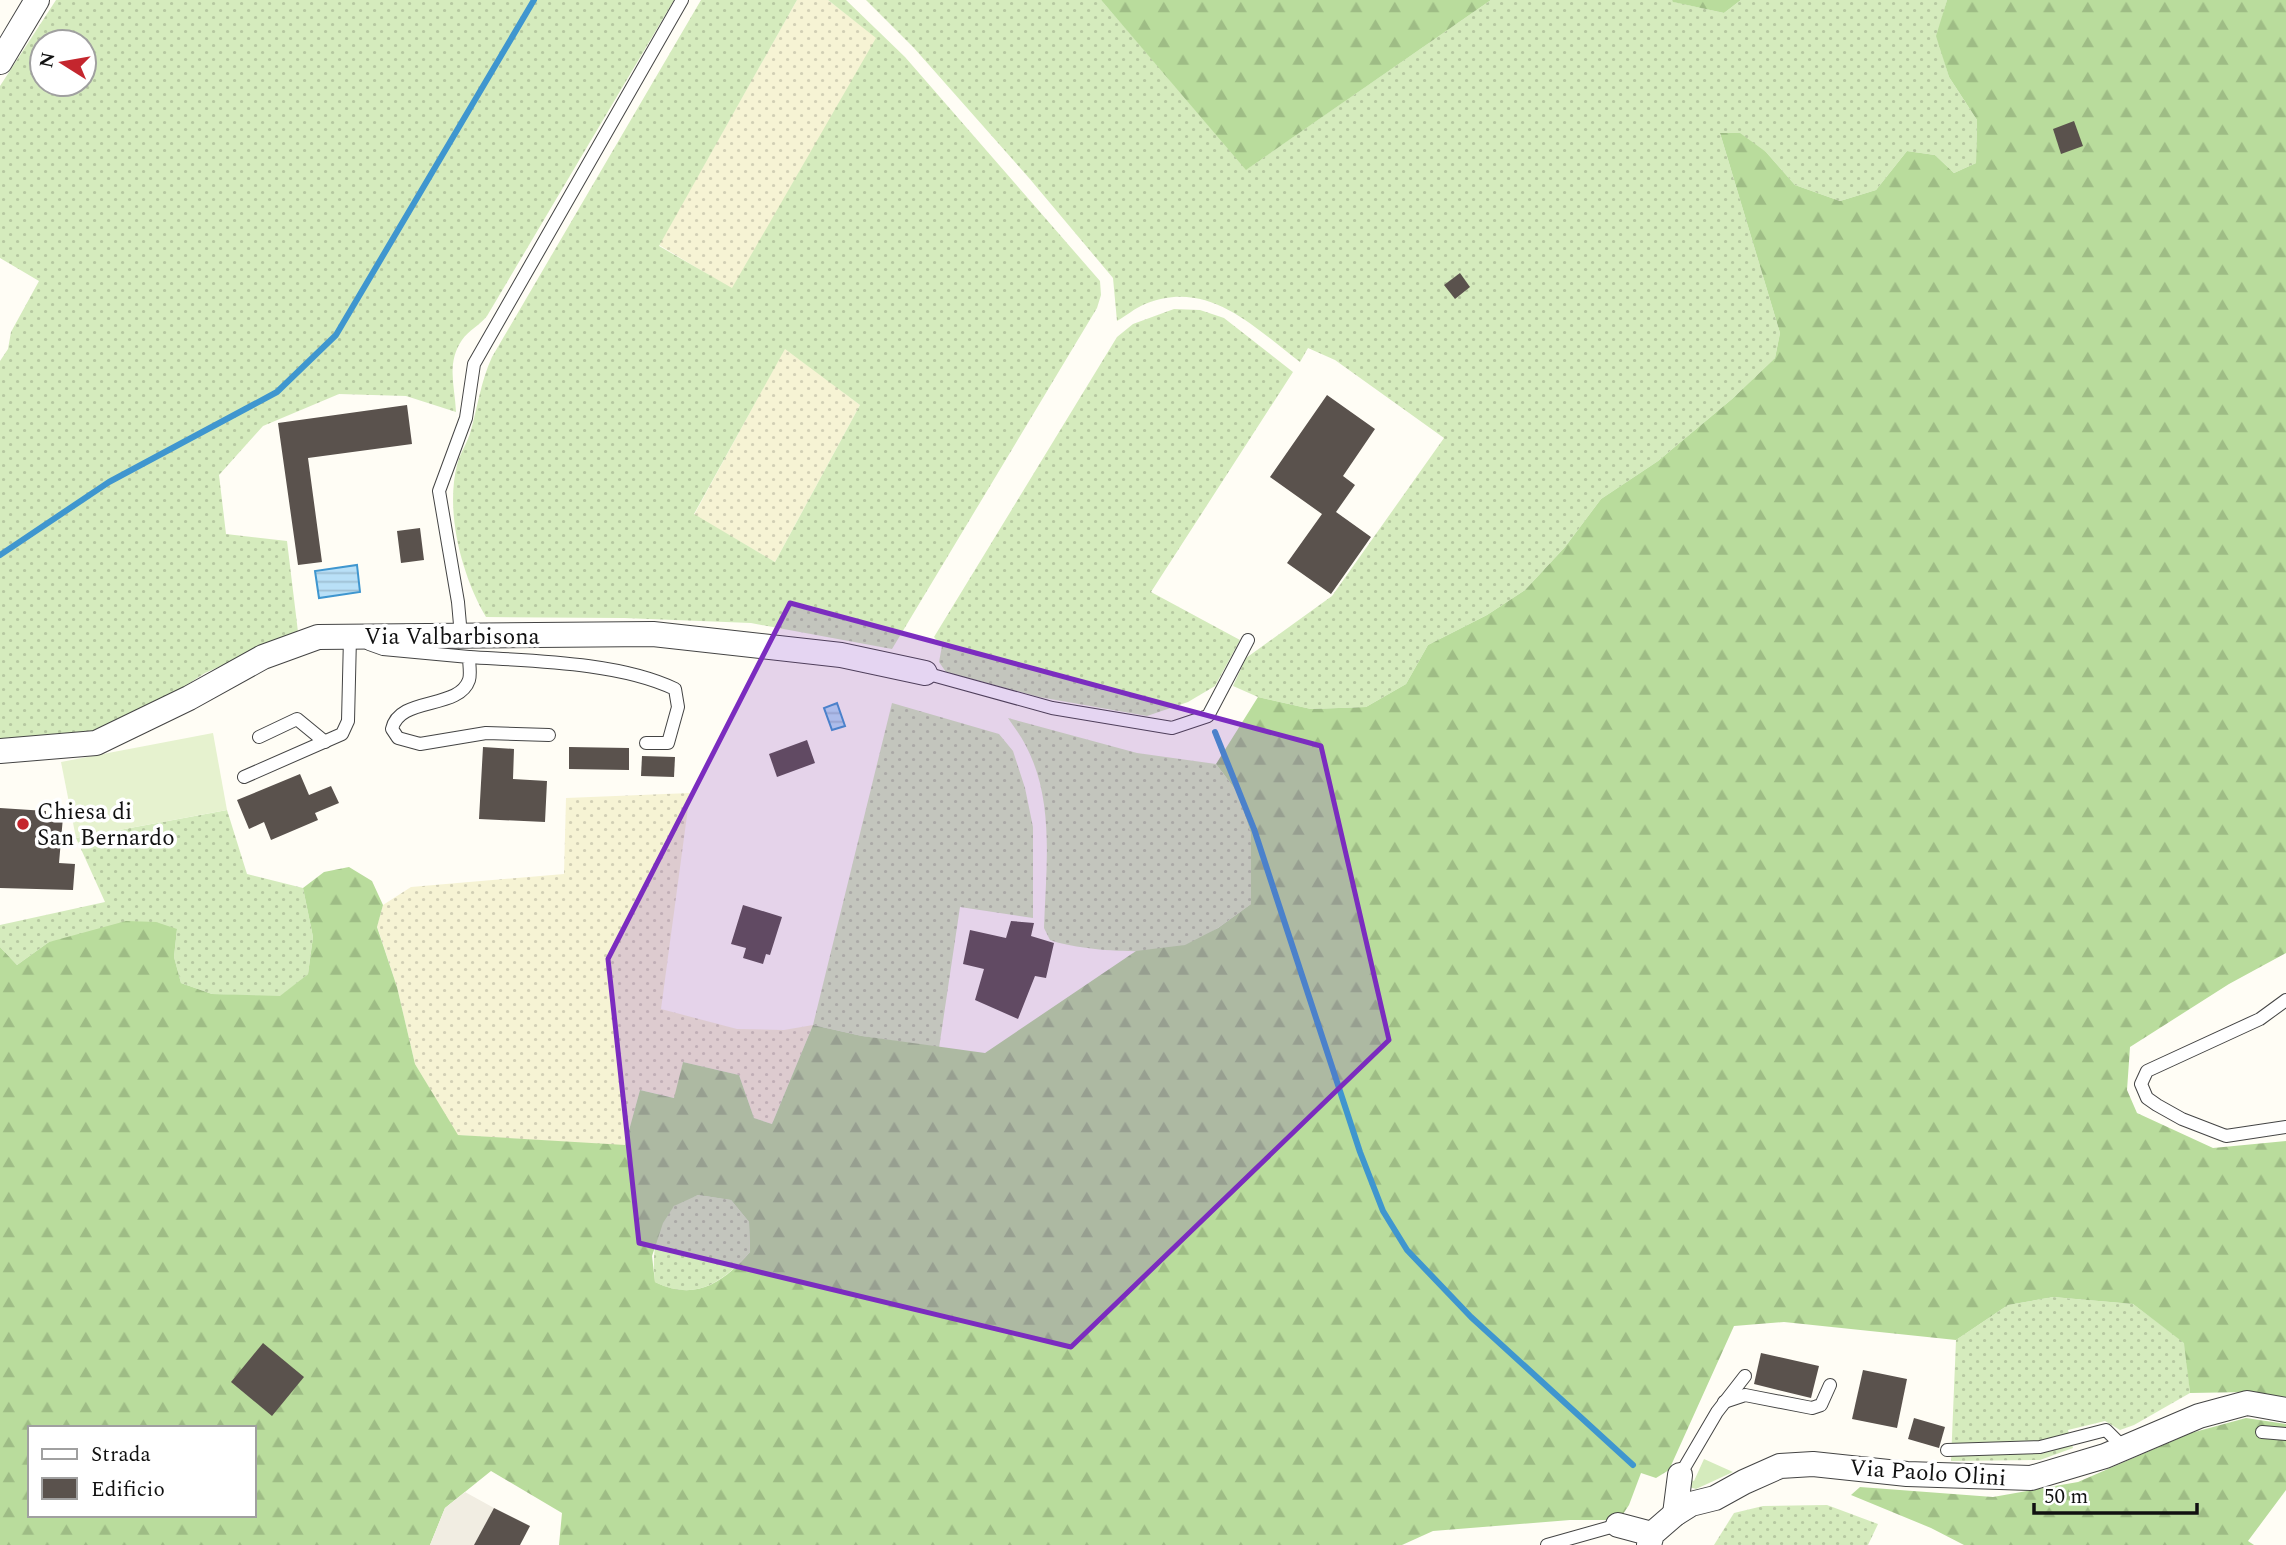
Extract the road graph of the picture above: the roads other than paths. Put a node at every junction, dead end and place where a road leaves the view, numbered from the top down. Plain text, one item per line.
1 (37, 0) edge
2 (682, 0) edge
3 (8, 34) edge
4 (0, 62) edge
5 (350, 637) junction
6 (1248, 640) dead end
7 (465, 647) junction
8 (925, 673) joint
9 (549, 736) dead end
10 (259, 737) dead end
11 (325, 742) junction
12 (646, 743) dead end
13 (0, 751) edge
14 (244, 777) dead end
15 (2286, 1000) edge
16 (2286, 1127) edge
17 (1745, 1376) dead end
18 (1830, 1385) dead end
19 (1724, 1402) junction
20 (2286, 1410) edge
21 (2262, 1432) dead end
22 (2286, 1434) edge
23 (2124, 1448) junction
24 (1947, 1450) dead end
25 (1680, 1475) joint
26 (1683, 1509) junction
27 (1618, 1525) joint
28 (1651, 1540) edge
29 (1547, 1545) edge

1 - 3 street
2 - 7 lane
3 - 4 street
5 - 7 street, Via Valbarbisona
5 - 11 lane
5 - 13 street, Via Valbarbisona
6 - 8 lane
7 - 8 street, Via Valbarbisona
7 - 9 lane
7 - 12 lane
10 - 11 lane
11 - 14 lane
15 - 16 lane
17 - 19 lane
18 - 19 lane
19 - 25 lane
20 - 23 street, Via Paolo Olini
21 - 22 lane
23 - 24 lane
23 - 26 street, Via Paolo Olini
25 - 26 street
26 - 28 street
27 - 28 street
27 - 29 lane

